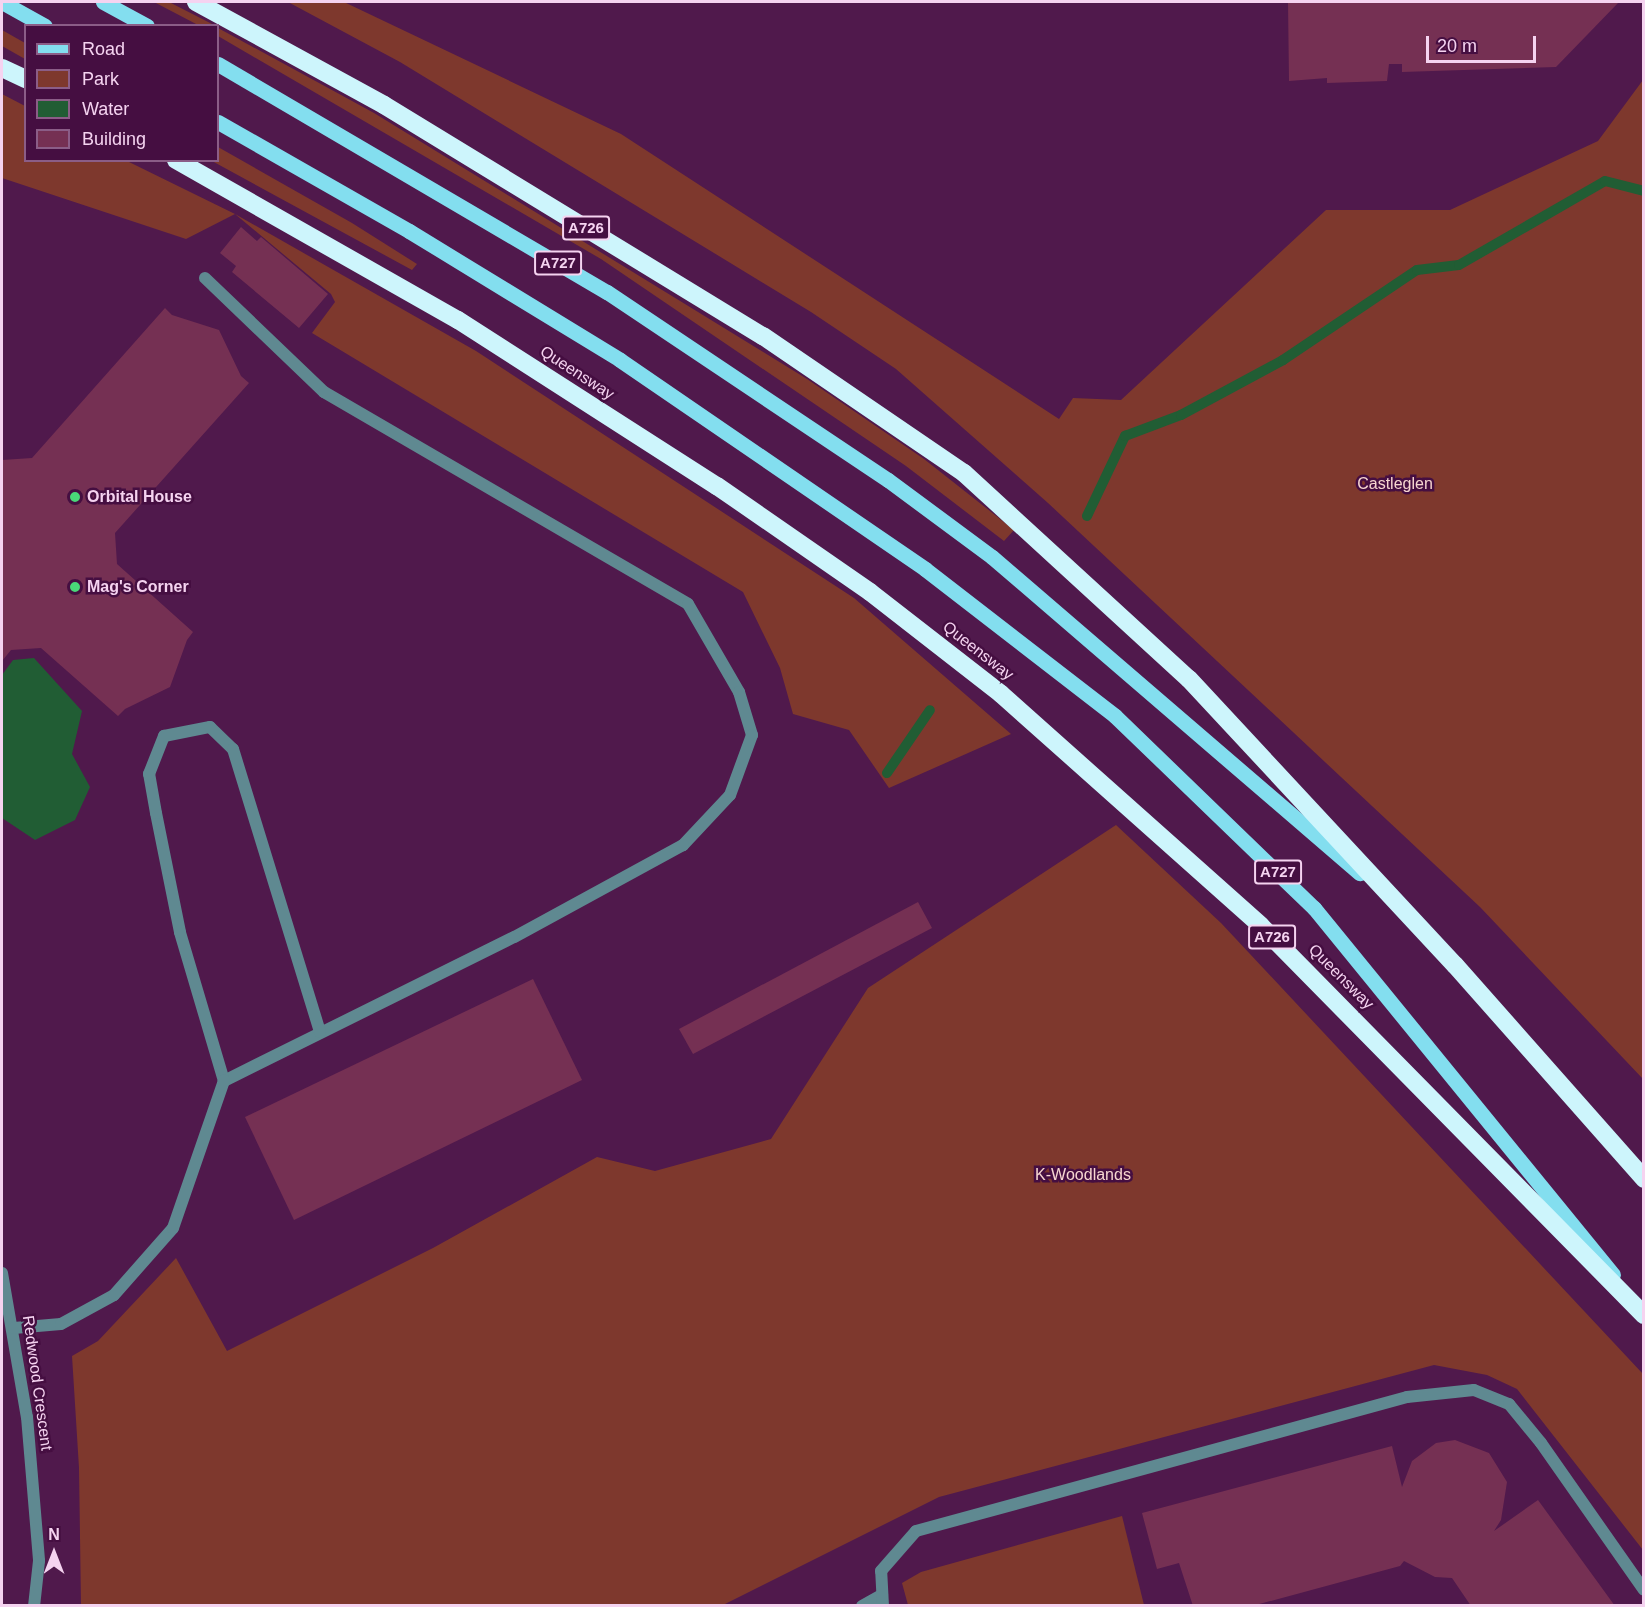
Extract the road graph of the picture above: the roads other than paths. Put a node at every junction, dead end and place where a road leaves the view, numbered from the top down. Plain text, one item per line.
1 (2, 2) edge
2 (103, 2) edge
3 (196, 2) edge
4 (41, 24) edge
5 (143, 24) edge
6 (219, 65) edge
7 (2, 68) edge
8 (24, 78) edge
9 (219, 123) edge
10 (180, 162) edge
11 (204, 278) dead end
12 (1404, 911) junction
13 (320, 1032) junction
14 (224, 1081) junction
15 (1644, 1179) edge
16 (2, 1273) edge
17 (1644, 1313) edge
18 (14, 1328) junction
19 (1644, 1590) edge
20 (883, 1600) edge
21 (34, 1605) edge
22 (862, 1605) edge

1 - 4 main road
2 - 5 main road
3 - 12 highway, A726
6 - 12 main road, A727
7 - 8 highway
9 - 17 main road, Queensway / A727
10 - 17 highway, Queensway / A726
11 - 13 street
12 - 15 highway, A726
13 - 14 street
13 - 14 street
14 - 18 street
16 - 18 street, Redwood Crescent
18 - 21 street, Redwood Crescent
19 - 20 street
20 - 22 street

